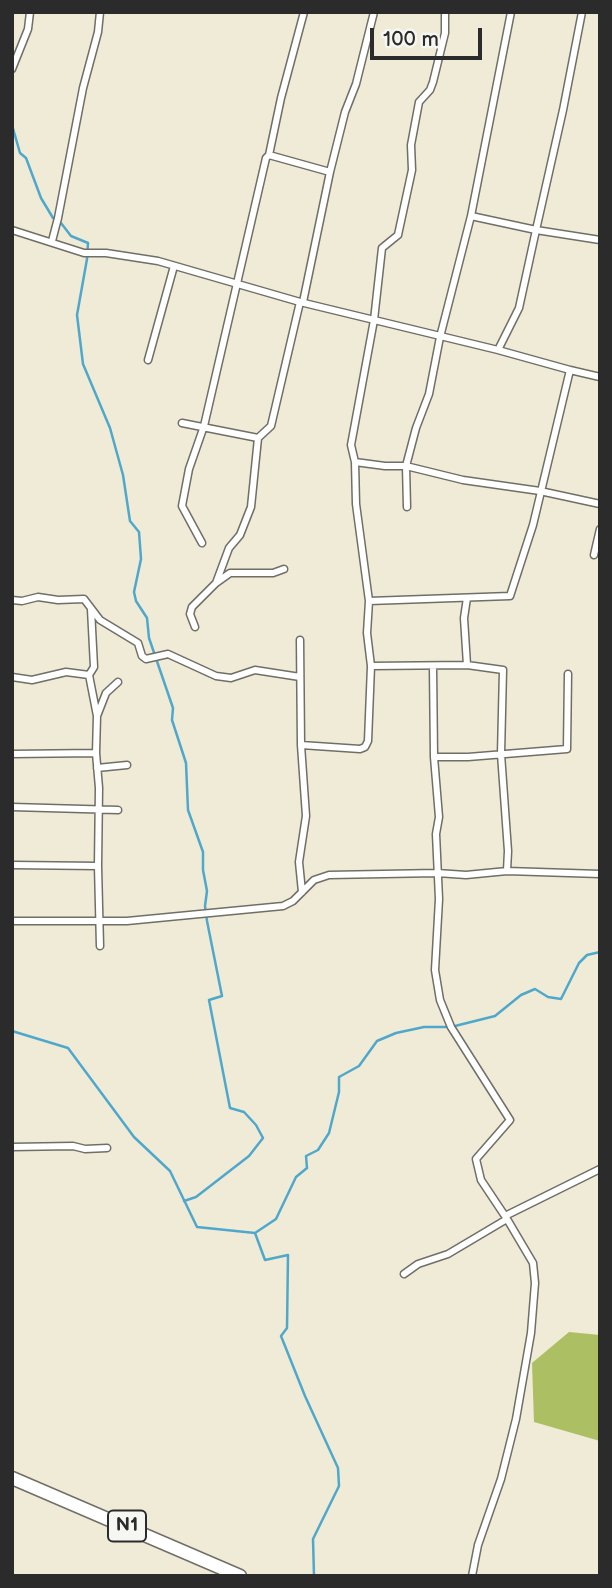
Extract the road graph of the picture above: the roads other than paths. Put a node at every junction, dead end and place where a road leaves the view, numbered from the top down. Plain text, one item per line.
1 (30, 12) edge
2 (100, 12) edge
3 (304, 12) edge
4 (374, 12) edge
5 (445, 12) edge
6 (511, 12) edge
7 (582, 12) edge
8 (12, 69) edge
9 (269, 155) junction
10 (330, 172) junction
11 (471, 216) junction
12 (12, 230) edge
13 (536, 230) junction
14 (600, 232) edge
15 (599, 240) edge
16 (52, 241) junction
17 (174, 266) junction
18 (236, 285) junction
19 (302, 302) junction
20 (374, 320) junction
21 (440, 337) junction
22 (498, 350) junction
23 (148, 360) dead end
24 (569, 370) junction
25 (600, 377) edge
26 (181, 423) dead end
27 (204, 426) junction
28 (258, 438) junction
29 (355, 462) junction
30 (406, 466) junction
31 (540, 491) junction
32 (600, 504) edge
33 (407, 507) dead end
34 (600, 529) edge
35 (202, 543) dead end
36 (594, 555) dead end
37 (284, 569) dead end
38 (216, 583) junction
39 (467, 598) junction
40 (12, 600) edge
41 (369, 601) junction
42 (91, 607) junction
43 (195, 627) dead end
44 (300, 640) dead end
45 (467, 665) junction
46 (371, 666) junction
47 (433, 667) junction
48 (568, 674) dead end
49 (89, 675) junction
50 (12, 677) edge
51 (300, 677) junction
52 (118, 682) dead end
53 (97, 716) junction
54 (301, 745) junction
55 (12, 754) edge
56 (96, 754) junction
57 (501, 754) junction
58 (434, 757) junction
59 (127, 765) dead end
60 (97, 768) junction
61 (12, 807) edge
62 (99, 809) junction
63 (118, 810) dead end
64 (12, 865) edge
65 (97, 866) junction
66 (507, 871) junction
67 (437, 873) junction
68 (600, 874) edge
69 (302, 892) junction
70 (12, 921) edge
71 (100, 922) junction
72 (100, 946) dead end
73 (12, 1147) edge
74 (107, 1148) dead end
75 (600, 1169) edge
76 (506, 1217) junction
77 (404, 1274) dead end
78 (12, 1478) edge
79 (240, 1576) edge
80 (472, 1576) edge

1 - 8 street
2 - 16 street
3 - 9 street
4 - 10 street
5 - 20 street
6 - 11 street
7 - 13 street
9 - 10 street
9 - 18 street
10 - 19 street
11 - 13 street
11 - 21 street
12 - 16 street
13 - 15 street
13 - 22 street
14 - 15 street
16 - 17 street
17 - 18 street
17 - 23 street
18 - 19 street
18 - 27 street
19 - 20 street
19 - 28 street
20 - 21 street
20 - 29 street
21 - 22 street
21 - 30 street
22 - 24 street
24 - 25 street
24 - 31 street
26 - 27 street
27 - 28 street
27 - 35 street
28 - 38 street
29 - 30 street
29 - 41 street
30 - 31 street
30 - 33 street
31 - 32 street
31 - 39 street
34 - 36 street
37 - 38 street
38 - 43 street
39 - 41 street
39 - 45 street
40 - 42 street
41 - 46 street
42 - 49 street
42 - 51 street
44 - 51 street
45 - 47 street
45 - 57 street
46 - 47 street
46 - 54 street
47 - 58 street
48 - 57 street
49 - 50 street
49 - 53 street
51 - 54 street
52 - 53 street
53 - 56 street
54 - 69 street
55 - 56 street
56 - 60 street
57 - 58 street
57 - 66 street
58 - 67 street
59 - 60 street
60 - 62 street
61 - 62 street
62 - 63 street
62 - 65 street
64 - 65 street
65 - 71 street
66 - 67 street
66 - 68 street
67 - 69 street
67 - 76 street
69 - 71 street
70 - 71 street
71 - 72 street
73 - 74 street
75 - 76 street
76 - 77 street
76 - 80 street
78 - 79 highway, N1

